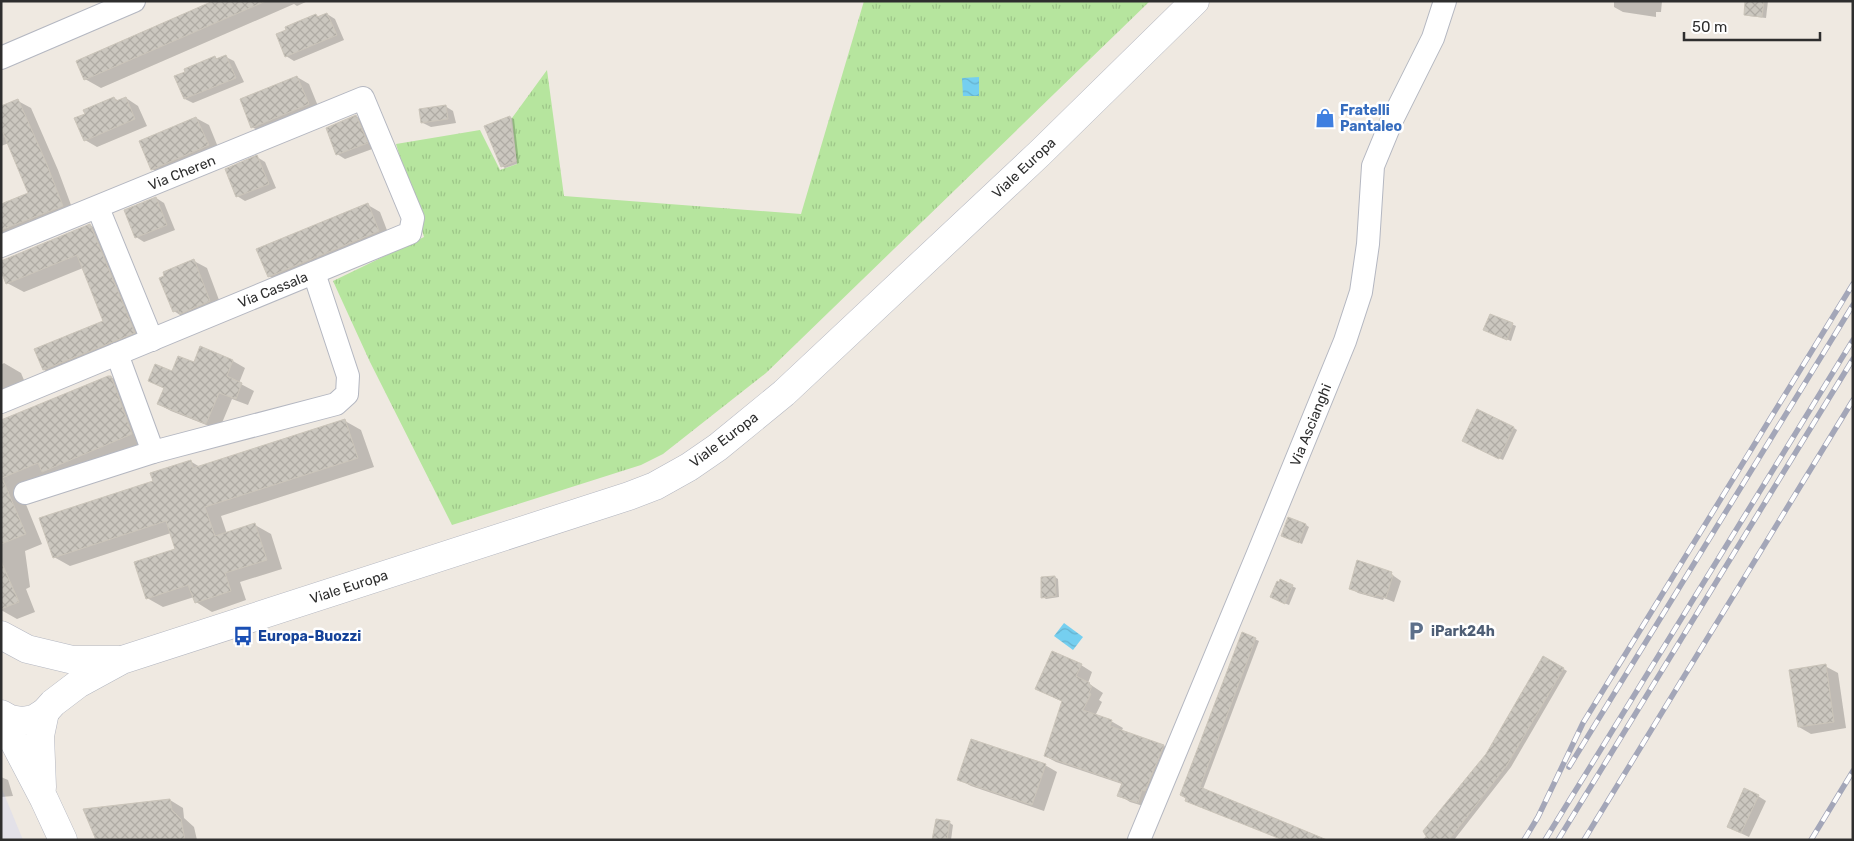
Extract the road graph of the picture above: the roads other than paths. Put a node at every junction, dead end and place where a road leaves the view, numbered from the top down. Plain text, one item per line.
1 (134, 1) edge
2 (1194, 1) edge
3 (1445, 1) edge
4 (1, 58) edge
5 (363, 98) joint
6 (98, 208) junction
7 (1, 246) edge
8 (314, 273) junction
9 (152, 340) junction
10 (117, 354) junction
11 (1, 402) edge
12 (153, 452) junction
13 (25, 494) dead end
14 (1, 635) edge
15 (22, 652) edge
16 (122, 660) junction
17 (49, 708) junction
18 (1, 716) edge
19 (44, 799) junction
20 (63, 840) edge
21 (1139, 840) edge

1 - 4 street
2 - 16 main road, Viale Europa
3 - 21 street, Via Ascianghi
5 - 6 street, Via Cheren
5 - 8 street, Via Cassala
6 - 7 street, Via Cheren
6 - 9 street
8 - 9 street, Via Cassala
8 - 12 street
9 - 10 street, Via Cassala
10 - 11 street, Via Cassala
10 - 12 street
12 - 13 street
14 - 15 main road
15 - 16 main road
15 - 17 main road
16 - 17 main road
17 - 18 main road
17 - 19 main road
18 - 19 main road
19 - 20 main road

